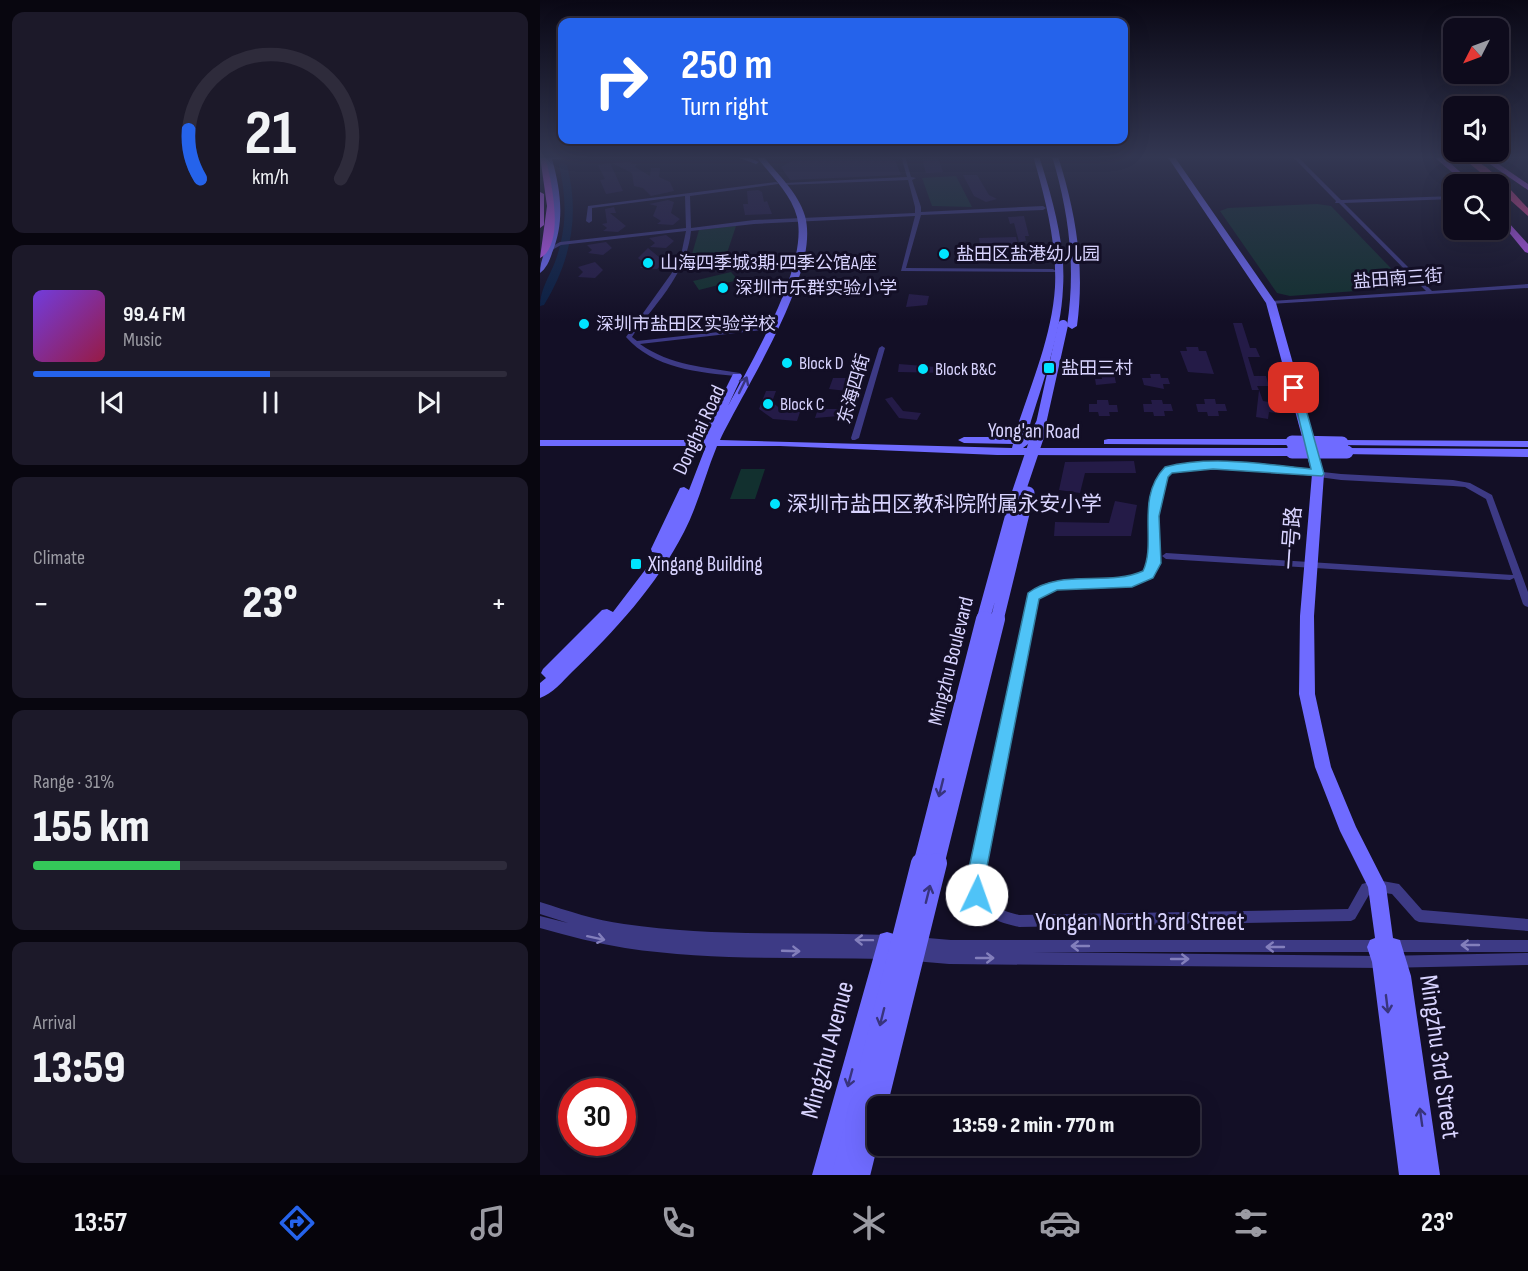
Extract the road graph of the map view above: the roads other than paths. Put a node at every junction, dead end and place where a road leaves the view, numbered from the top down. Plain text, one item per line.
1 (551, 211) edge
2 (559, 211) edge
3 (590, 211) edge
4 (689, 211) edge
5 (794, 211) edge
6 (919, 211) edge
7 (975, 211) edge
8 (1043, 211) edge
9 (1047, 211) edge
10 (1065, 211) edge
11 (1206, 211) edge
12 (1347, 211) edge
13 (1515, 211) edge
14 (920, 214) junction
15 (798, 218) junction
16 (589, 221) dead end
17 (1528, 225) edge
18 (690, 227) junction
19 (1509, 227) edge
20 (557, 243) junction
21 (1528, 250) edge
22 (540, 255) edge
23 (540, 270) edge
24 (1053, 271) junction
25 (1528, 286) edge
26 (1430, 292) junction
27 (1271, 303) junction
28 (1067, 326) junction
29 (762, 328) junction
30 (635, 343) junction
31 (882, 348) dead end
32 (738, 374) junction
33 (540, 437) edge
34 (855, 438) junction
35 (710, 441) junction
36 (540, 443) edge
37 (1016, 445) junction
38 (1525, 449) edge
39 (1318, 474) junction
40 (1166, 556) dead end
41 (1311, 565) junction
42 (1510, 577) dead end
43 (1528, 604) edge
44 (540, 680) edge
45 (540, 692) edge
46 (1377, 886) junction
47 (540, 908) edge
48 (540, 922) edge
49 (1528, 925) edge
50 (1528, 946) edge
51 (885, 947) junction
52 (916, 949) junction
53 (1387, 952) junction
54 (1528, 959) edge
55 (886, 1096) edge
56 (873, 1156) edge
57 (823, 1175) edge
58 (842, 1175) edge
59 (860, 1175) edge
60 (868, 1175) edge
61 (1410, 1175) edge
62 (1429, 1175) edge

1 - 22 main road
2 - 20 street
3 - 16 street
4 - 18 street
5 - 15 street, Donghai Road
6 - 14 street
7 - 14 street
8 - 24 street
9 - 37 street
10 - 28 street, Mingzhu Boulevard
11 - 27 street, 一号路
12 - 26 street
13 - 17 highway
14 - 15 street
14 - 24 street
15 - 18 street
15 - 29 street, Donghai Road
35 -> 15 street, Donghai Road
18 - 20 street
18 - 30 street
19 - 21 main road
20 - 23 street
24 - 37 street
25 - 26 street, 盐田南三街
26 - 27 street, 盐田南三街
27 - 39 street, 一号路
28 -> 58 street, Mingzhu Boulevard, bridge
59 -> 28 street, Mingzhu Boulevard, bridge
29 - 30 street
29 - 32 street, Donghai Road
30 - 32 street
31 - 34 street, 东海四街
32 - 35 street, Donghai Road
33 - 35 street, Yong'an Road
34 - 35 street, Yong'an Road
34 - 37 street, Yong'an Road
35 - 36 street, Yong'an Road
35 - 37 street, Yong'an Road
35 - 44 street, Donghai Road
35 - 45 street, Donghai Road
37 - 38 street, Yong'an Road, bridge
39 - 41 street, 一号路
39 - 43 street
39 - 46 street
40 - 41 street
41 - 42 street
41 - 46 street, 一号路
46 - 49 street
46 - 53 street, 一号路
51 -> 47 street, Yongan North 3rd Street
48 -> 51 street, Yongan North 3rd Street
50 -> 53 street, Yongan North 3rd Street
51 - 52 street, Yongan North 3rd Street
51 -> 57 street, Mingzhu Avenue
52 - 53 street, Yongan North 3rd Street
52 - 55 street
53 - 54 street, Yongan North 3rd Street
53 -> 61 street, Mingzhu 3rd Street
62 -> 53 street, Mingzhu 3rd Street
56 - 60 street

